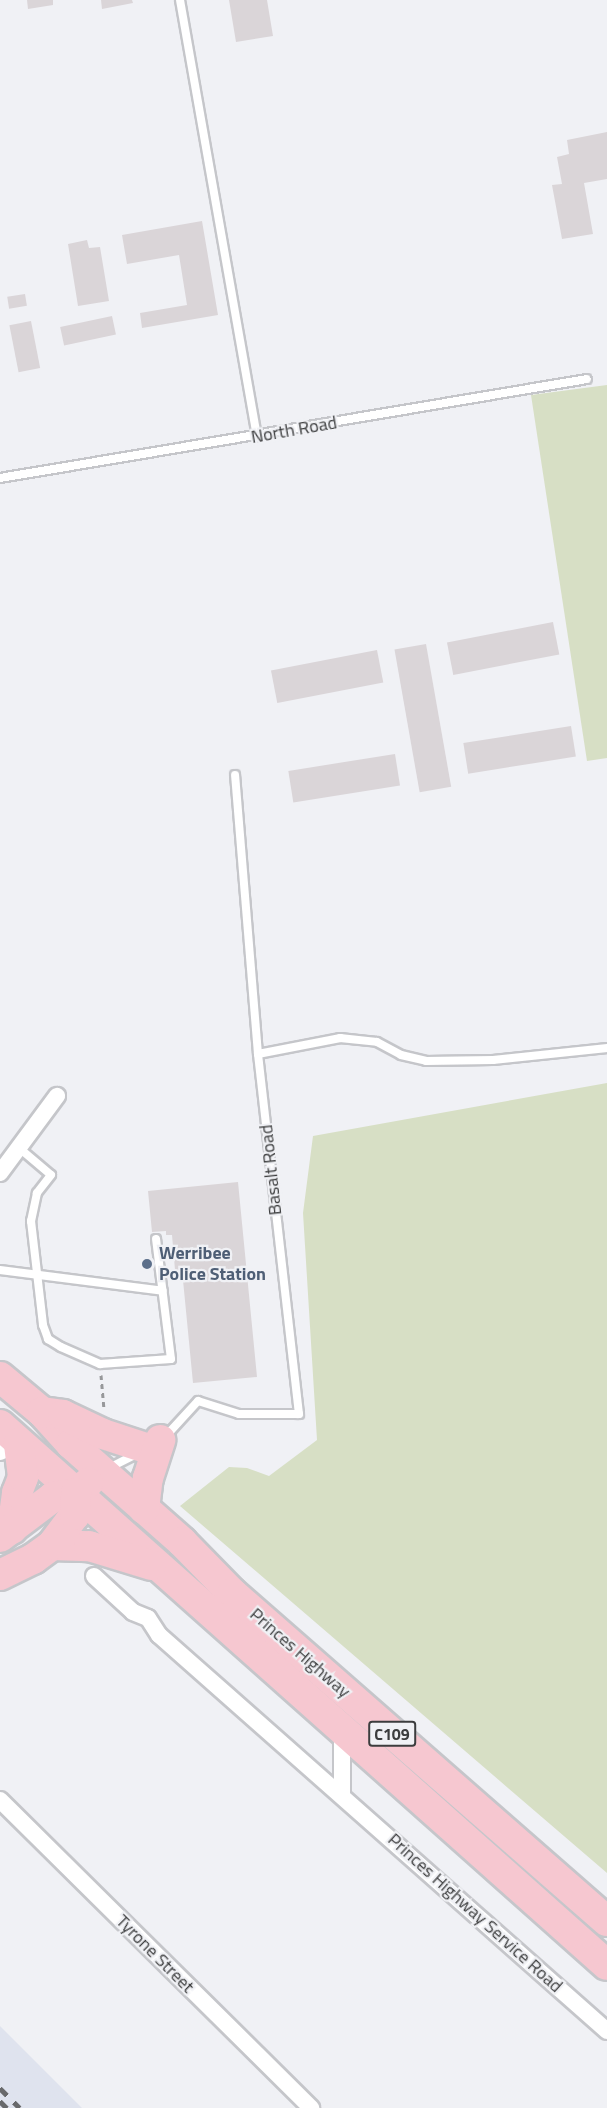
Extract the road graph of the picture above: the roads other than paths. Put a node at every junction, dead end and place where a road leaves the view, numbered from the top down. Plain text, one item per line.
1 (180, 0) edge
2 (587, 379) dead end
3 (257, 436) junction
4 (0, 478) edge
5 (235, 775) dead end
6 (607, 1048) edge
7 (258, 1054) junction
8 (57, 1096) dead end
9 (18, 1147) junction
10 (0, 1173) edge
11 (156, 1239) dead end
12 (0, 1270) edge
13 (37, 1274) junction
14 (162, 1291) junction
15 (0, 1377) edge
16 (42, 1412) junction
17 (6, 1440) edge
18 (153, 1444) junction
19 (102, 1471) junction
20 (76, 1493) junction
21 (144, 1509) junction
22 (6, 1533) edge
23 (52, 1545) junction
24 (160, 1568) junction
25 (0, 1575) edge
26 (93, 1576) dead end
27 (342, 1731) junction
28 (342, 1795) junction
29 (0, 1800) edge
30 (607, 1921) edge
31 (607, 1965) edge
32 (607, 2031) edge
33 (310, 2108) edge

1 - 3 lane
2 - 3 lane, North Road
3 - 4 lane, North Road
5 - 7 lane, Basalt Road
6 - 7 lane
7 - 18 lane, Basalt Road
8 - 9 street
9 - 10 street
9 - 13 lane
11 - 14 lane
12 - 13 lane
13 - 14 lane
13 - 14 lane
15 - 16 highway, Princes Highway / C109
16 - 18 highway
16 - 19 highway, Princes Highway / C109
17 - 20 highway, Princes Highway / C109
17 - 22 highway
18 - 19 lane, Basalt Road
18 - 21 highway
19 - 20 highway
19 - 21 highway, Princes Highway / C109
20 - 22 highway
20 - 23 highway
20 - 24 highway, Princes Highway / C109
21 - 30 highway, Princes Highway / C109
23 - 24 highway
23 - 25 highway
24 - 27 highway, Princes Highway / C109
26 - 28 street, Princes Highway Service Road
27 - 28 street
27 - 31 highway, Princes Highway / C109
28 - 32 street, Princes Highway Service Road
29 - 33 street, Tyrone Street

